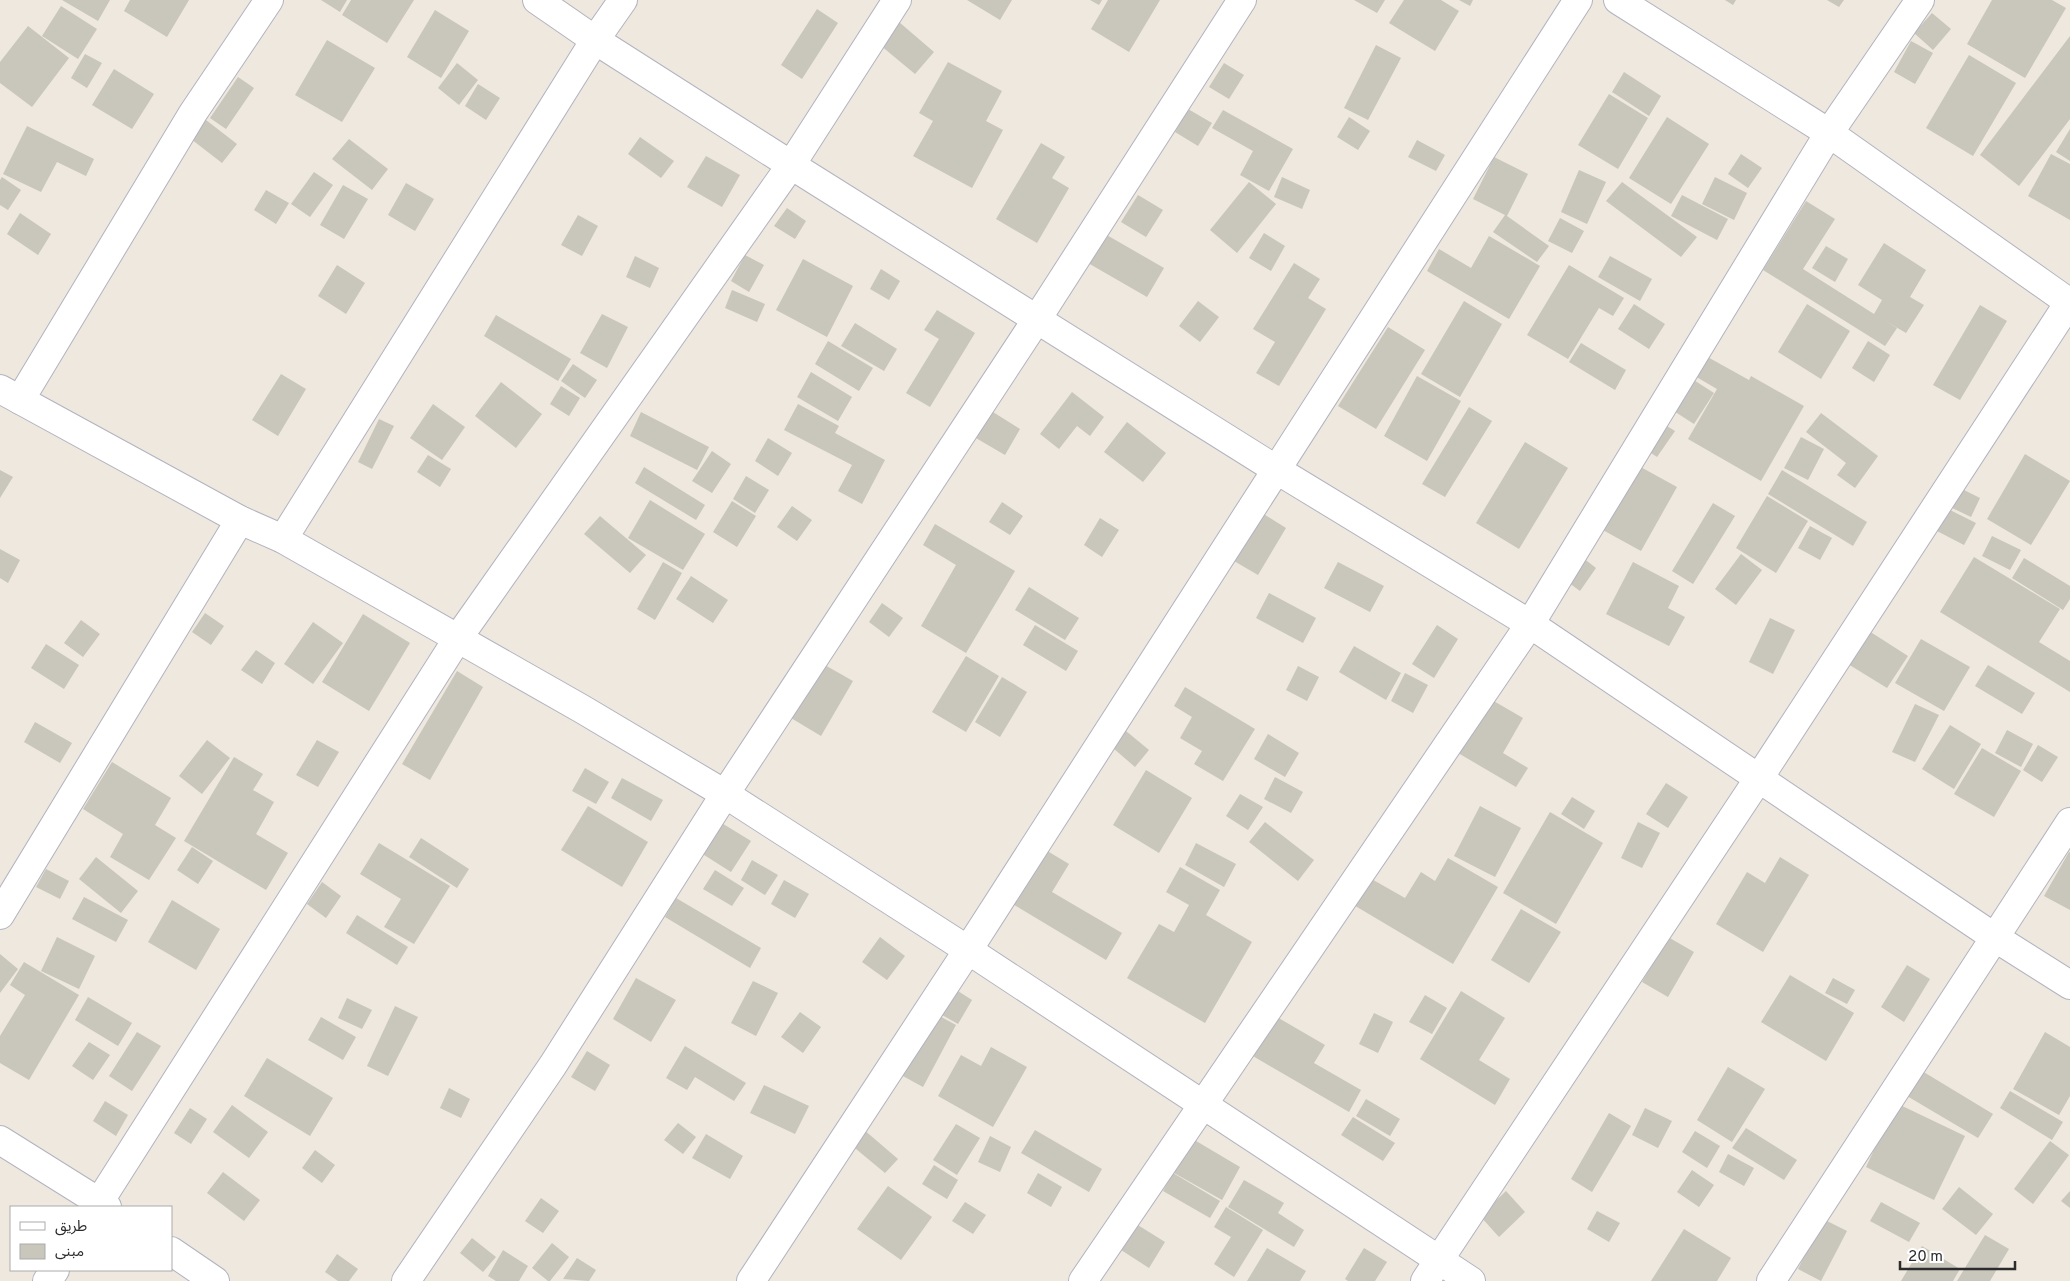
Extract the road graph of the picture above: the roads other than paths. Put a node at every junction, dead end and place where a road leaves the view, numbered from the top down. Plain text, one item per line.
1 (268, 0) edge
2 (537, 0) edge
3 (623, 0) edge
4 (897, 0) edge
5 (1242, 0) edge
6 (1578, 0) edge
7 (1618, 0) edge
8 (1920, 0) edge
9 (595, 40) junction
10 (1829, 133) junction
11 (791, 165) junction
12 (2070, 302) edge
13 (1037, 319) junction
14 (10, 395) edge
15 (1277, 470) junction
16 (240, 520) junction
17 (283, 539) junction
18 (1530, 624) junction
19 (458, 638) junction
20 (1759, 778) junction
21 (725, 794) junction
22 (2070, 822) edge
23 (0, 915) edge
24 (1994, 937) junction
25 (968, 950) junction
26 (2070, 985) edge
27 (1204, 1105) junction
28 (0, 1140) edge
29 (101, 1206) edge
30 (172, 1252) edge
31 (1432, 1270) edge
32 (214, 1281) edge
33 (406, 1281) edge
34 (751, 1281) edge
35 (1083, 1281) edge
36 (1471, 1281) edge
37 (1771, 1281) edge

1 - 14 street
2 - 9 street
3 - 9 street
4 - 11 street
5 - 13 street
6 - 15 street
7 - 10 street
8 - 10 street
9 - 11 street
9 - 17 street
10 - 12 street
10 - 18 street
11 - 13 street
11 - 19 street
12 - 20 street
13 - 15 street
13 - 21 street
14 - 16 street
15 - 18 street
15 - 25 street
16 - 17 street
16 - 23 street
17 - 19 street
18 - 20 street
18 - 27 street
19 - 21 street
19 - 29 street
20 - 24 street
20 - 31 street
21 - 25 street
21 - 33 street
22 - 24 street
24 - 26 street
24 - 37 street
25 - 27 street
25 - 34 street
27 - 31 street
27 - 35 street
28 - 29 street
30 - 32 street
31 - 36 street

